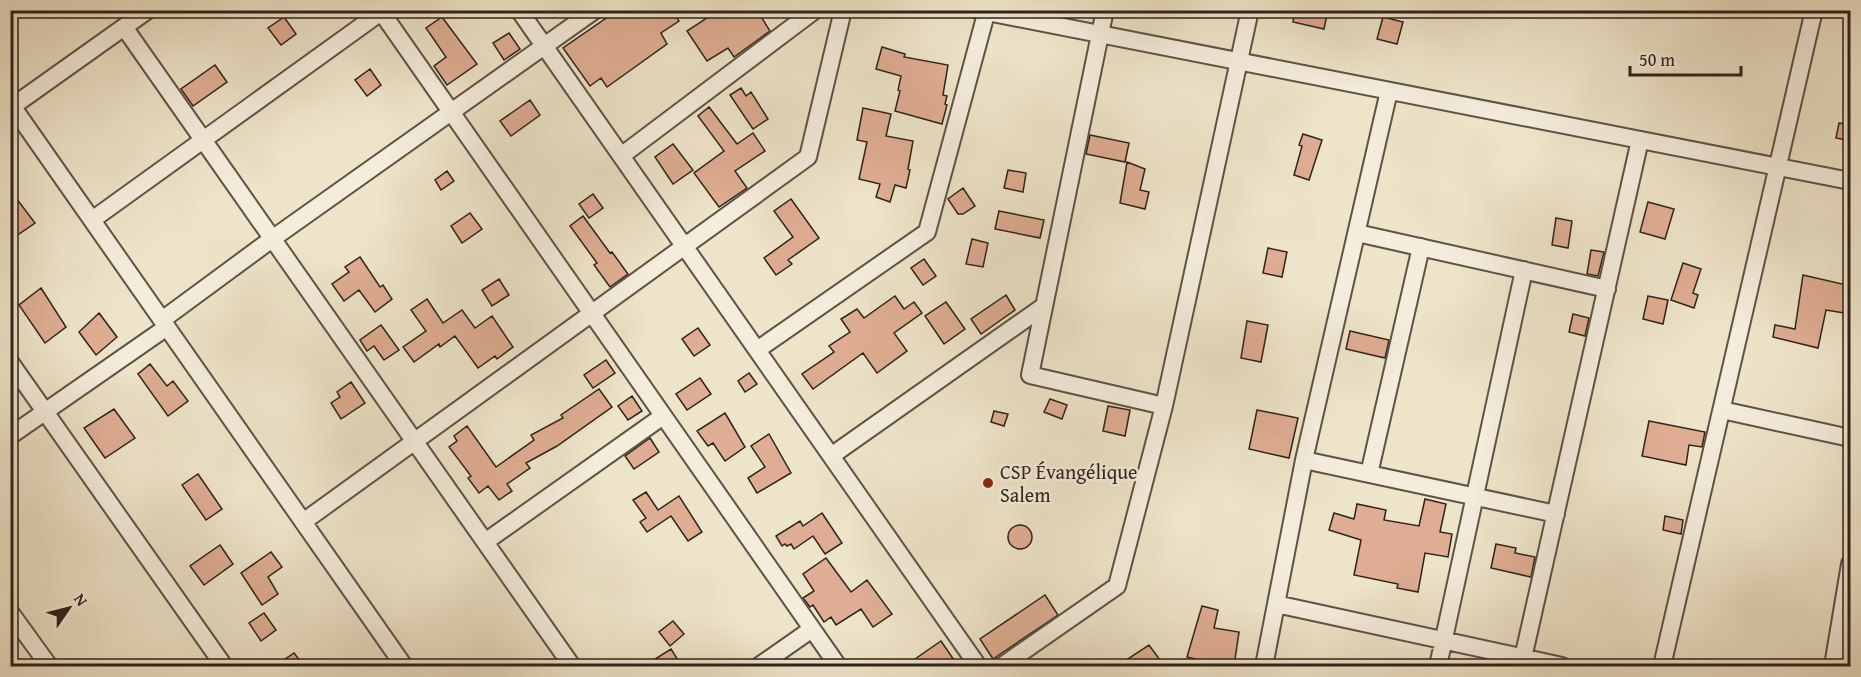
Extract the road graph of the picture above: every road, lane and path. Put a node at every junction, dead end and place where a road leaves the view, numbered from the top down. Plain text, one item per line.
1 (148, 10) edge
2 (519, 10) edge
3 (595, 10) edge
4 (815, 10) edge
5 (843, 10) edge
6 (1105, 10) edge
7 (1250, 10) edge
8 (1814, 10) edge
9 (380, 11) edge
10 (984, 11) edge
11 (124, 27) junction
12 (1100, 35) junction
13 (544, 47) junction
14 (1240, 62) junction
15 (1389, 91) junction
16 (12, 105) edge
17 (451, 112) junction
18 (203, 140) junction
19 (1640, 140) junction
20 (621, 156) junction
21 (1778, 167) junction
22 (1851, 181) edge
23 (92, 220) junction
24 (1357, 233) junction
25 (272, 239) junction
26 (684, 247) junction
27 (1421, 247) junction
28 (1524, 270) junction
29 (1606, 289) junction
30 (1044, 306) junction
31 (592, 313) junction
32 (164, 323) junction
33 (757, 350) junction
34 (10, 362) edge
35 (1164, 406) junction
36 (1722, 410) junction
37 (45, 412) junction
38 (663, 416) junction
39 (10, 436) edge
40 (1851, 438) edge
41 (414, 442) junction
42 (831, 456) junction
43 (1304, 460) junction
44 (1370, 474) junction
45 (1475, 497) junction
46 (1556, 514) junction
47 (303, 522) junction
48 (484, 542) junction
49 (1851, 564) edge
50 (1276, 604) junction
51 (10, 612) edge
52 (812, 629) junction
53 (1444, 641) junction
54 (1523, 658) junction
55 (49, 666) edge
56 (224, 666) edge
57 (404, 666) edge
58 (572, 666) edge
59 (759, 666) edge
60 (838, 666) edge
61 (978, 666) edge
62 (1002, 666) edge
63 (1264, 666) edge
64 (1438, 666) edge
65 (1562, 666) edge
66 (1662, 666) edge
67 (1833, 666) edge

1 - 11 street
2 - 13 street
3 - 13 street
4 - 20 street
5 - 26 street
6 - 12 street
7 - 14 street
8 - 21 street
9 - 17 street
9 - 18 street
10 - 12 street
10 - 33 street
11 - 16 street
11 - 18 street
12 - 14 street
12 - 30 street
13 - 17 street
13 - 20 street
14 - 15 street
14 - 35 street
15 - 19 street
15 - 24 street
16 - 23 street
17 - 25 street
17 - 31 street
18 - 23 street
18 - 25 street
19 - 21 street
19 - 29 street
20 - 26 street
21 - 22 street
21 - 36 street
23 - 32 street
24 - 27 street
24 - 43 street
25 - 32 street
25 - 41 street
26 - 31 street
26 - 33 street
27 - 28 street
27 - 44 street
28 - 29 street
28 - 45 street
29 - 46 street
30 - 35 street
30 - 42 street
31 - 38 street
31 - 41 street
32 - 37 street
32 - 47 street
33 - 42 street
34 - 37 street
35 - 62 street
36 - 40 street
36 - 66 street
37 - 39 street
37 - 56 street
38 - 48 street
38 - 52 street
41 - 47 street
41 - 48 street
42 - 61 street
43 - 44 street
43 - 50 street
44 - 45 street
45 - 46 street
45 - 53 street
46 - 54 street
47 - 57 street
48 - 58 street
49 - 67 street
50 - 53 street
50 - 63 street
51 - 55 street
52 - 59 street
52 - 60 street
53 - 54 street
53 - 64 street
54 - 65 street

